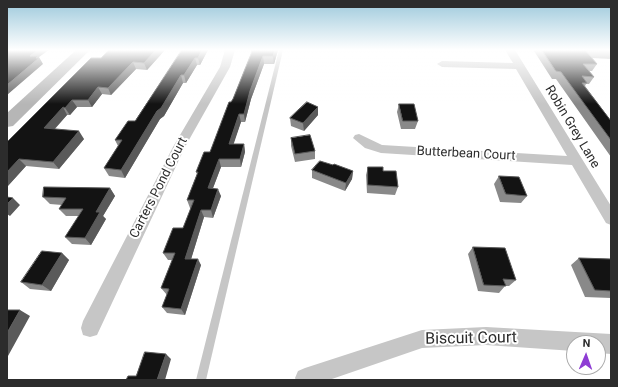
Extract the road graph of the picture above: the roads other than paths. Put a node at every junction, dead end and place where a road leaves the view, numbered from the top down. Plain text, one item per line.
1 (64, 68) edge
2 (225, 68) edge
3 (277, 68) edge
4 (521, 68) edge
5 (7, 122) edge
6 (359, 138) dead end
7 (577, 161) junction
8 (611, 218) edge
9 (90, 328) dead end
10 (566, 341) edge
11 (305, 378) dead end
12 (201, 380) edge

1 - 5 street
2 - 9 street, Carters Pond Court
3 - 12 lane
4 - 7 street, Robin Grey Lane
6 - 7 street, Butterbean Court
7 - 8 street, Robin Grey Lane
10 - 11 street, Biscuit Court

